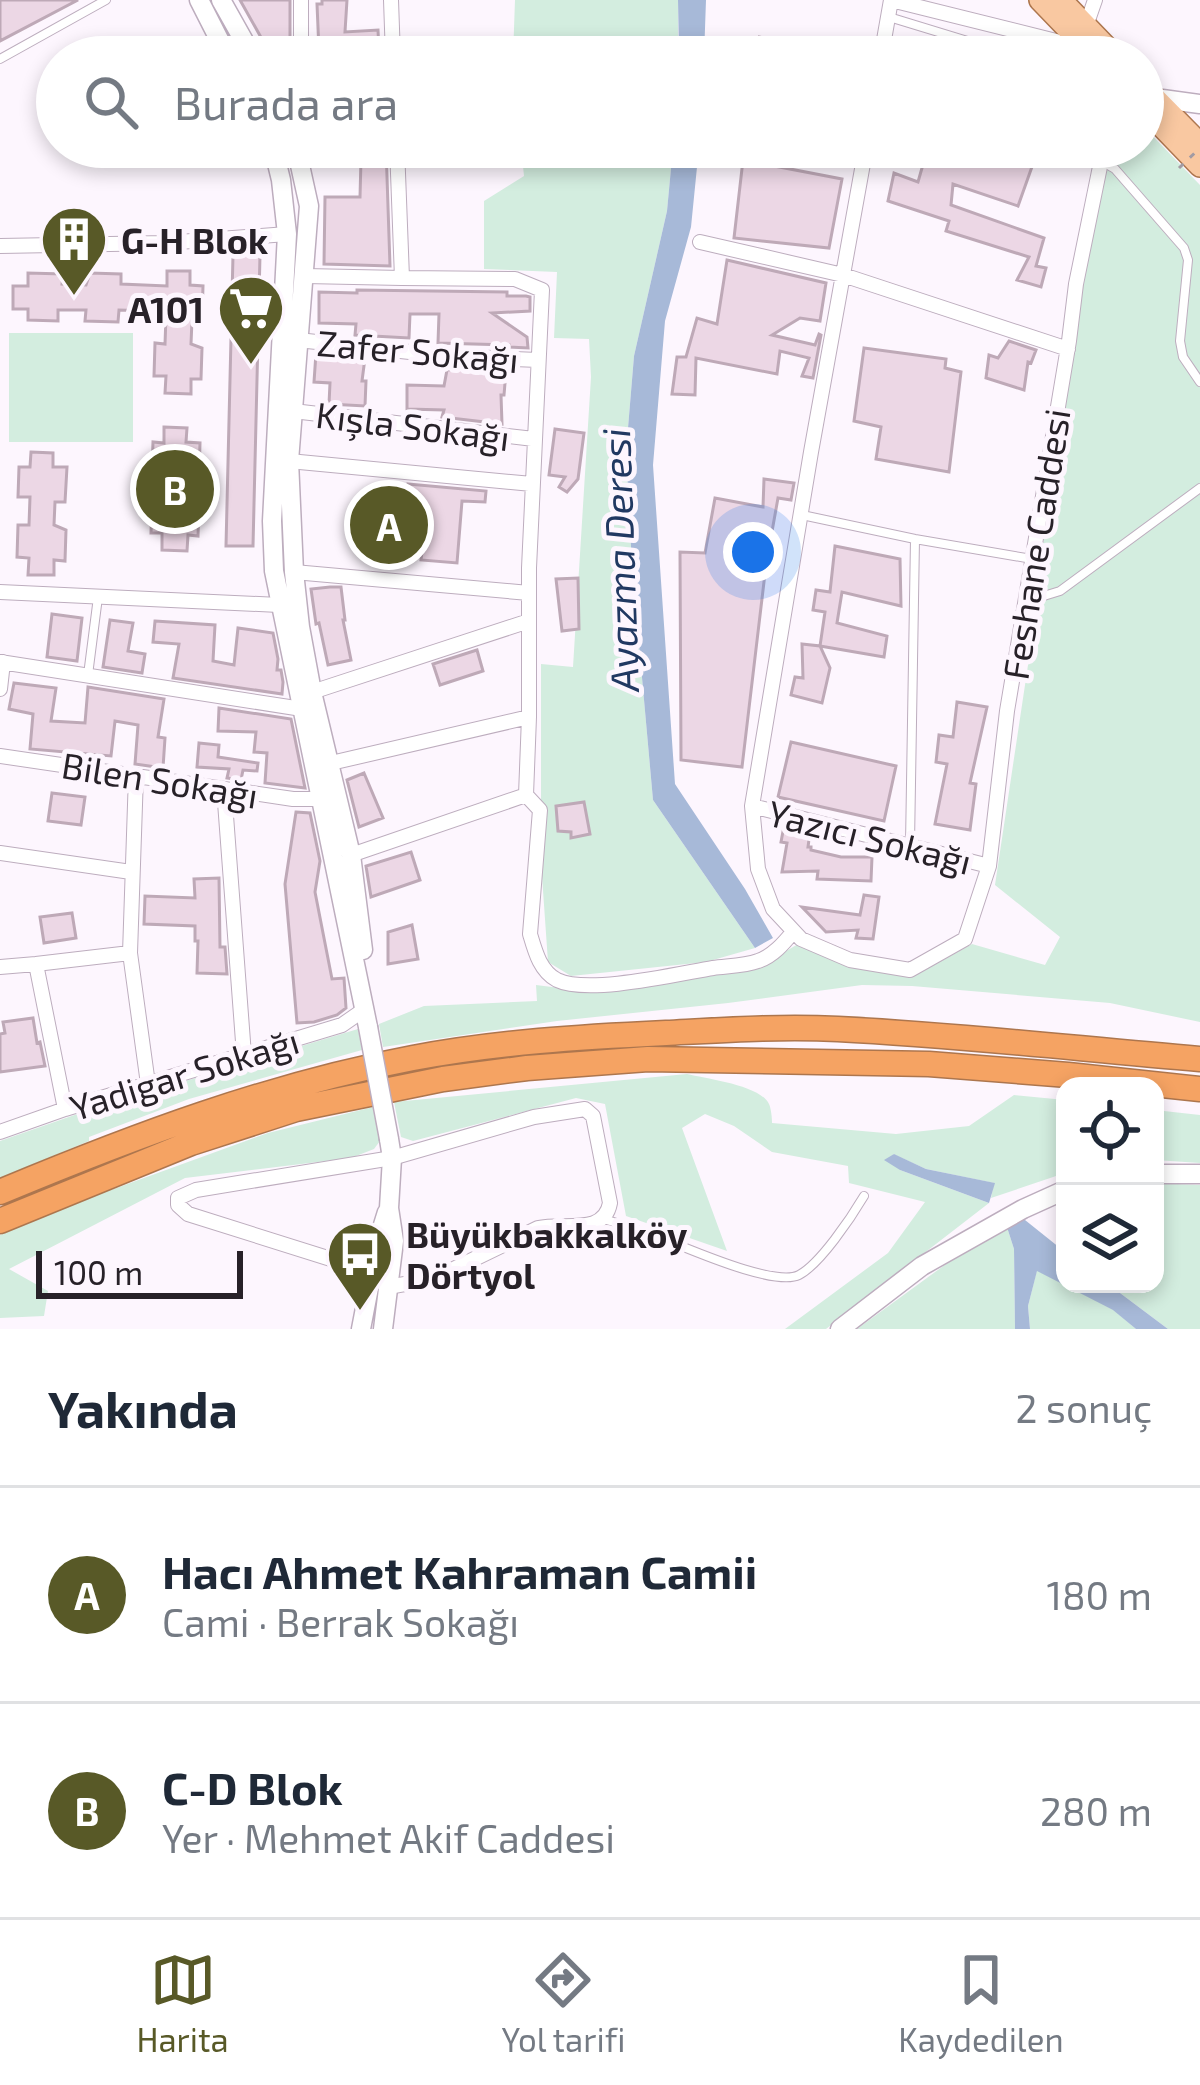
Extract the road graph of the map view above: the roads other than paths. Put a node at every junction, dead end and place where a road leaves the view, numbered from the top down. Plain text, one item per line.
1 (106, 0) edge
2 (199, 0) edge
3 (221, 0) edge
4 (302, 0) edge
5 (391, 0) edge
6 (891, 0) edge
7 (1040, 0) edge
8 (1061, 0) edge
9 (1096, 0) edge
10 (888, 16) junction
11 (40, 36) edge
12 (217, 36) edge
13 (241, 36) edge
14 (301, 36) edge
15 (392, 36) edge
16 (885, 36) edge
17 (952, 36) edge
18 (1054, 36) edge
19 (1081, 36) edge
20 (1085, 36) edge
21 (1091, 36) edge
22 (36, 38) edge
23 (0, 58) edge
24 (1164, 101) edge
25 (1200, 104) edge
26 (1164, 113) edge
27 (1164, 125) edge
28 (1200, 146) edge
29 (1190, 167) edge
30 (278, 168) edge
31 (301, 168) edge
32 (398, 168) edge
33 (862, 168) edge
34 (1100, 168) edge
35 (1114, 168) edge
36 (287, 234) junction
37 (700, 242) dead end
38 (0, 246) edge
39 (843, 275) junction
40 (305, 276) junction
41 (402, 278) junction
42 (283, 298) junction
43 (298, 340) junction
44 (1068, 349) junction
45 (538, 360) junction
46 (1200, 382) edge
47 (285, 414) junction
48 (534, 439) junction
49 (289, 461) junction
50 (532, 484) junction
51 (1200, 488) edge
52 (801, 515) junction
53 (915, 539) junction
54 (1032, 559) junction
55 (294, 572) junction
56 (0, 592) edge
57 (529, 593) junction
58 (98, 597) junction
59 (1026, 598) junction
60 (279, 604) junction
61 (529, 621) junction
62 (1, 662) edge
63 (88, 676) junction
64 (0, 689) edge
65 (307, 700) junction
66 (529, 717) junction
67 (0, 756) edge
68 (331, 763) junction
69 (136, 776) junction
70 (224, 789) junction
71 (526, 795) junction
72 (321, 799) junction
73 (752, 806) junction
74 (910, 846) junction
75 (0, 854) edge
76 (351, 855) junction
77 (989, 866) junction
78 (131, 872) junction
79 (794, 932) junction
80 (130, 953) junction
81 (36, 964) junction
82 (0, 967) edge
83 (366, 1018) junction
84 (244, 1054) junction
85 (1200, 1059) edge
86 (148, 1084) junction
87 (1200, 1089) edge
88 (65, 1109) junction
89 (0, 1132) edge
90 (391, 1149) junction
91 (1164, 1174) edge
92 (1200, 1174) edge
93 (0, 1192) edge
94 (1056, 1194) edge
95 (864, 1196) dead end
96 (389, 1208) junction
97 (604, 1219) junction
98 (0, 1221) edge
99 (372, 1272) junction
100 (388, 1287) junction
101 (361, 1329) edge
102 (383, 1329) edge
103 (840, 1329) edge

1 - 11 lane
2 - 12 main road
3 - 13 main road
4 - 14 street
5 - 15 street
6 - 10 street
6 - 18 street
7 - 19 main road
8 - 20 main road
9 - 21 street
10 - 16 street
10 - 17 lane
22 - 23 lane
24 - 25 main road
26 - 28 main road
27 - 29 main road
30 - 36 main road
31 - 40 main road
32 - 41 street
33 - 39 street
34 - 44 street, Feshane Caddesi
35 - 46 lane
36 - 38 street
36 - 42 main road
37 - 39 street
39 - 44 street
39 - 52 street
40 - 41 street
40 - 42 main road
40 - 43 main road
41 - 45 street
42 - 47 main road
43 - 45 street, Zafer Sokağı
43 - 47 main road
44 - 54 street, Feshane Caddesi
45 - 48 street
47 - 48 street, Kışla Sokağı
47 - 49 main road
47 - 60 main road
48 - 50 street
49 - 50 street
49 - 55 main road
50 - 57 street
51 - 59 lane
52 - 53 lane
52 - 73 street
53 - 54 lane
53 - 74 lane
54 - 59 street, Feshane Caddesi
55 - 57 street
55 - 65 main road
56 - 58 street
57 - 61 street
58 - 60 street
58 - 63 lane
59 - 77 street, Feshane Caddesi
60 - 65 main road
61 - 65 street
61 - 66 street
62 - 63 street
62 - 64 street
63 - 65 street
65 - 68 main road
65 - 72 main road
66 - 68 street
66 - 71 street
67 - 69 street, Bilen Sokağı
68 - 76 main road
69 - 70 street, Bilen Sokağı
69 - 78 street
70 - 72 street, Bilen Sokağı
70 - 84 street
71 - 76 street
71 - 79 street
72 - 83 main road
73 - 74 street, Yazıcı Sokağı
73 - 79 street
74 - 77 street, Yazıcı Sokağı
75 - 78 street
76 - 83 main road
77 - 79 street, Feshane Caddesi
78 - 80 street
80 - 81 street
80 - 86 street
81 - 82 street
81 - 88 street
83 - 84 street, Yadigar Sokağı
83 - 90 main road, bridge
84 - 86 street, Yadigar Sokağı
85 - 93 highway
86 - 88 street, Yadigar Sokağı
87 - 98 highway
88 - 89 street, Yadigar Sokağı
90 - 96 main road
90 - 97 street
90 - 99 street
91 - 92 main road
94 - 103 main road
95 - 97 lane
96 - 99 main road
96 - 100 main road
97 - 100 street
99 - 101 main road
100 - 102 main road

